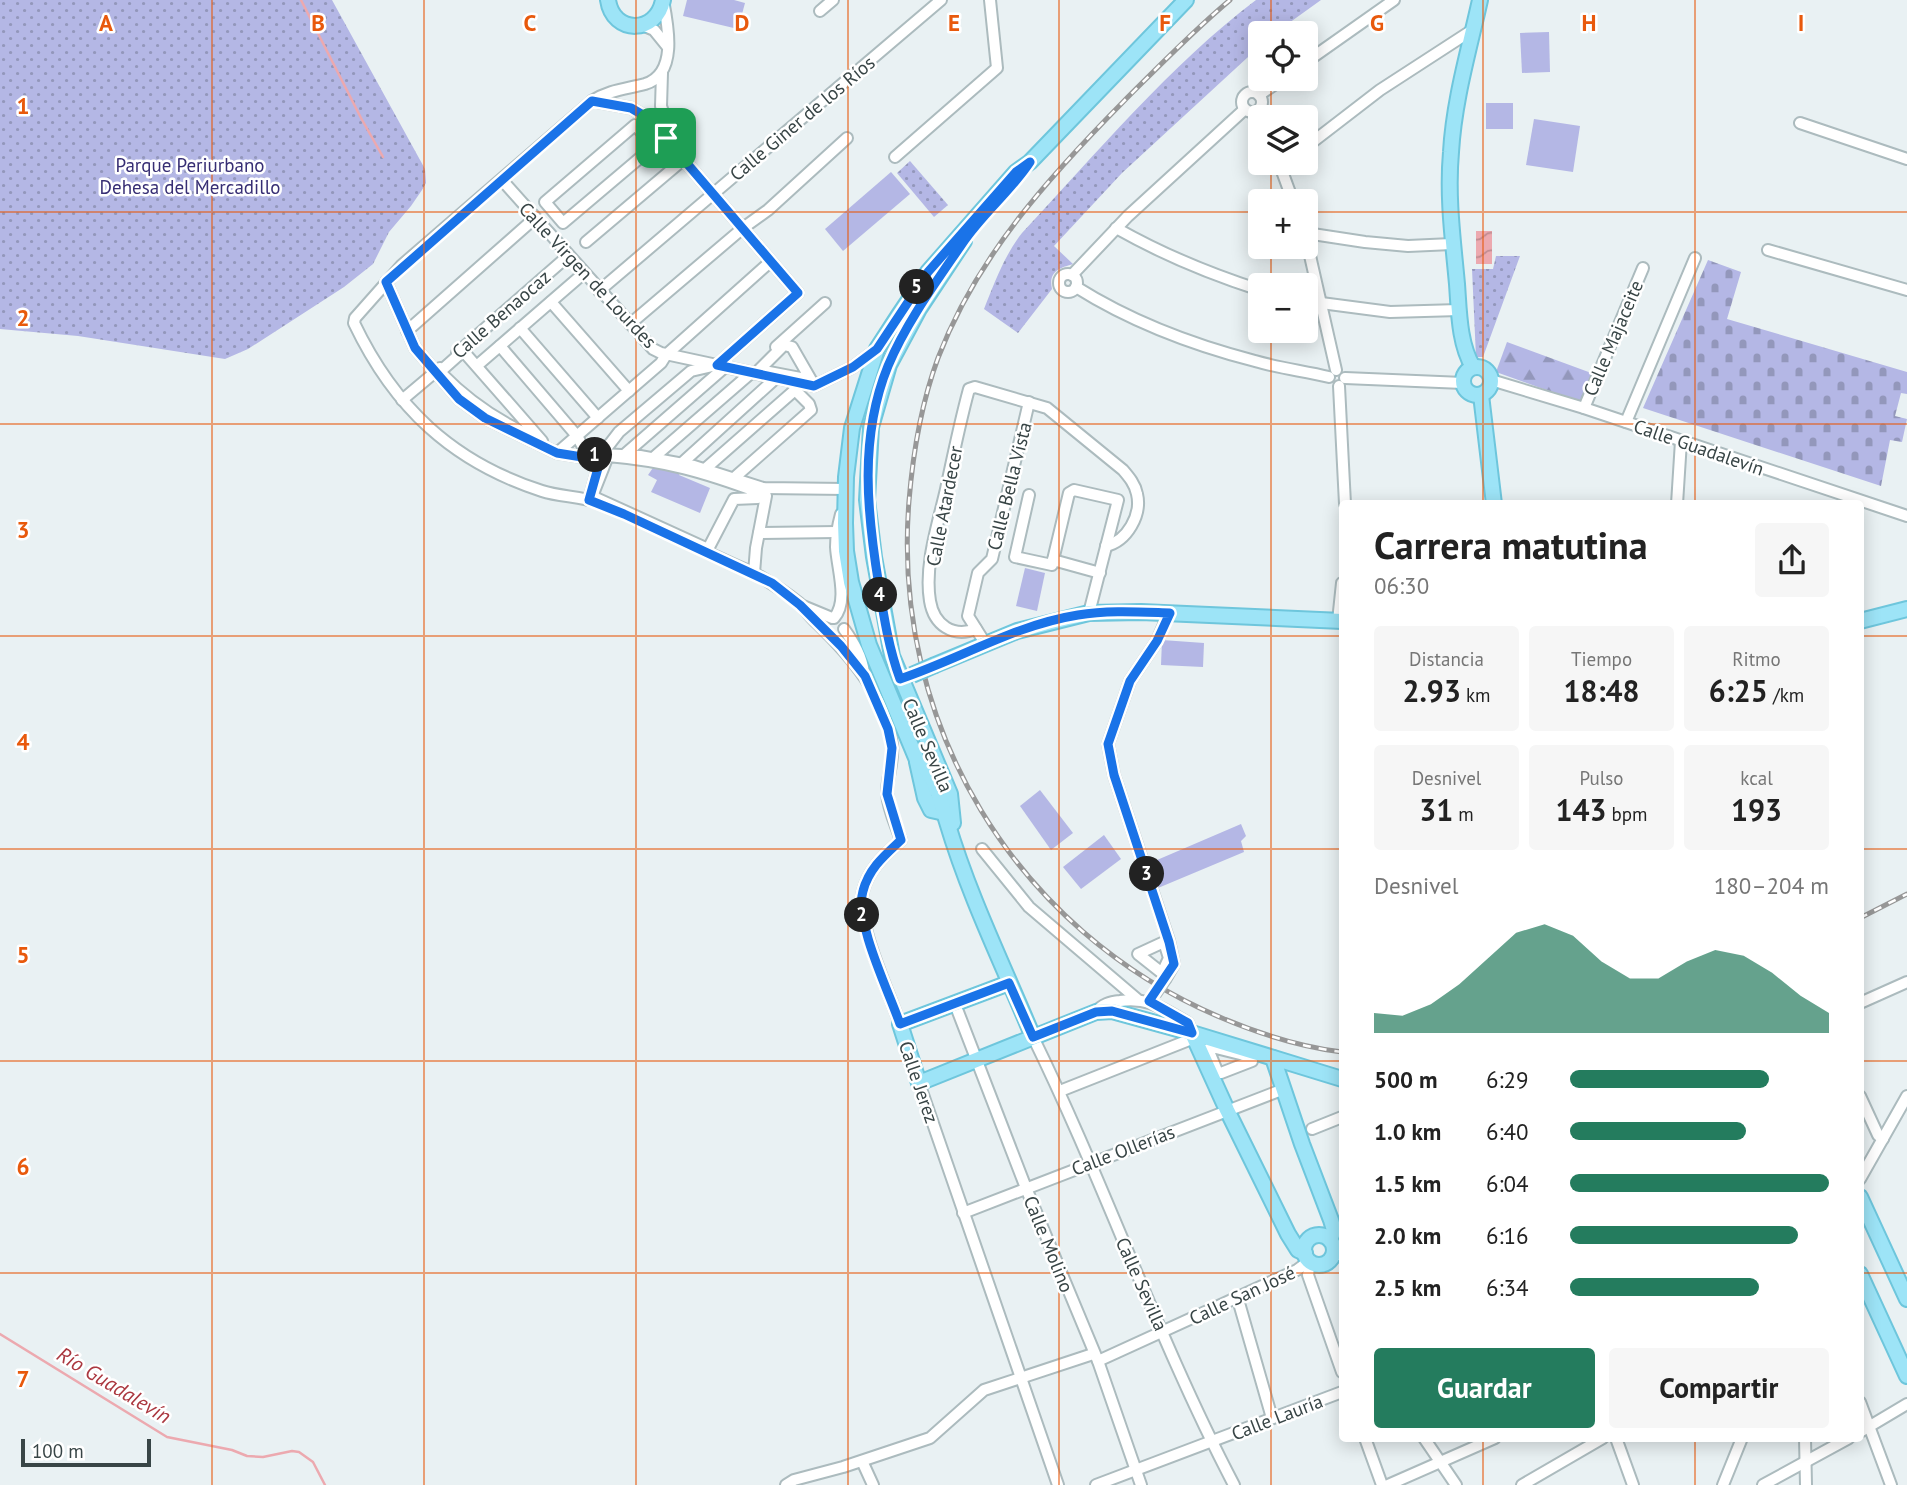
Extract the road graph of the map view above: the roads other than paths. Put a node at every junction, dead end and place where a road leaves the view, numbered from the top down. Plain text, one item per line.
1 (608, 0) edge
2 (663, 0) edge
3 (833, 0) edge
4 (941, 0) edge
5 (990, 0) edge
6 (1186, 0) edge
7 (1394, 0) edge
8 (1480, 0) edge
9 (820, 11) dead end
10 (642, 25) junction
11 (1474, 29) junction
12 (667, 46) junction
13 (1318, 54) edge
14 (662, 73) junction
15 (1265, 91) edge
16 (1259, 95) junction
17 (592, 101) junction
18 (1261, 105) edge
19 (1245, 108) junction
20 (1248, 109) edge
21 (1800, 123) dead end
22 (1318, 137) edge
23 (666, 138) junction
24 (847, 138) dead end
25 (895, 157) dead end
26 (1907, 159) edge
27 (684, 160) junction
28 (1030, 162) junction
29 (502, 180) junction
30 (712, 193) junction
31 (545, 202) joint
32 (535, 218) junction
33 (743, 228) junction
34 (1116, 228) junction
35 (1318, 235) edge
36 (586, 243) dead end
37 (1452, 244) junction
38 (1768, 250) dead end
39 (568, 256) junction
40 (1695, 258) dead end
41 (1311, 259) edge
42 (770, 262) junction
43 (1643, 268) dead end
44 (584, 272) junction
45 (1072, 275) junction
46 (386, 282) junction
47 (1248, 286) edge
48 (1076, 287) junction
49 (599, 290) junction
50 (1907, 290) edge
51 (551, 302) junction
52 (825, 303) dead end
53 (1318, 303) edge
54 (1322, 304) junction
55 (1459, 310) junction
56 (631, 324) junction
57 (520, 328) junction
58 (407, 331) junction
59 (500, 346) junction
60 (464, 349) junction
61 (877, 349) junction
62 (666, 355) junction
63 (481, 363) junction
64 (721, 366) junction
65 (872, 366) junction
66 (853, 367) junction
67 (1473, 367) junction
68 (752, 372) junction
69 (435, 373) junction
70 (1332, 373) junction
71 (776, 378) junction
72 (1491, 380) junction
73 (1342, 382) junction
74 (1462, 383) junction
75 (882, 385) junction
76 (795, 386) junction
77 (629, 391) junction
78 (1481, 395) junction
79 (402, 400) junction
80 (1029, 402) junction
81 (1584, 408) junction
82 (598, 418) junction
83 (1626, 422) junction
84 (852, 428) junction
85 (871, 430) junction
86 (578, 436) junction
87 (1681, 441) junction
88 (557, 453) junction
89 (624, 455) junction
90 (849, 455) junction
91 (604, 456) junction
92 (653, 458) junction
93 (869, 458) junction
94 (682, 463) junction
95 (705, 469) junction
96 (734, 478) junction
97 (763, 488) junction
98 (845, 495) junction
99 (1029, 495) dead end
100 (589, 500) junction
101 (1345, 500) edge
102 (1494, 500) edge
103 (1677, 500) edge
104 (1859, 500) edge
105 (1864, 502) edge
106 (1907, 516) edge
107 (837, 532) junction
108 (759, 533) junction
109 (1106, 546) junction
110 (1053, 560) junction
111 (754, 573) junction
112 (1100, 573) junction
113 (841, 601) junction
114 (800, 605) junction
115 (1907, 608) edge
116 (821, 612) junction
117 (1089, 613) junction
118 (1170, 613) junction
119 (833, 618) junction
120 (1864, 620) edge
121 (1339, 621) edge
122 (844, 629) junction
123 (976, 629) junction
124 (828, 633) junction
125 (985, 643) junction
126 (865, 676) junction
127 (906, 677) junction
128 (947, 791) junction
129 (944, 811) junction
130 (955, 849) junction
131 (982, 849) dead end
132 (1907, 982) edge
133 (1009, 983) junction
134 (1152, 997) junction
135 (1137, 999) junction
136 (1864, 1001) edge
137 (954, 1004) junction
138 (1115, 1006) junction
139 (900, 1024) junction
140 (1193, 1035) junction
141 (1033, 1037) junction
142 (1273, 1058) junction
143 (976, 1060) junction
144 (1339, 1077) edge
145 (919, 1083) junction
146 (1284, 1089) junction
147 (1060, 1091) junction
148 (1907, 1096) edge
149 (1864, 1105) edge
150 (1227, 1110) junction
151 (1339, 1118) edge
152 (1312, 1129) dead end
153 (1883, 1139) junction
154 (1089, 1162) junction
155 (1864, 1170) edge
156 (1026, 1188) junction
157 (1864, 1205) edge
158 (963, 1213) junction
159 (1336, 1247) edge
160 (1308, 1259) junction
161 (1905, 1291) edge
162 (1237, 1296) junction
163 (1866, 1304) edge
164 (1164, 1332) junction
165 (1339, 1334) edge
166 (1330, 1337) junction
167 (1095, 1357) junction
168 (1339, 1363) edge
169 (1907, 1376) edge
170 (1019, 1378) junction
171 (1339, 1393) edge
172 (1907, 1404) edge
173 (1272, 1418) junction
174 (1865, 1430) edge
175 (1211, 1441) junction
176 (1366, 1442) edge
177 (1427, 1442) edge
178 (1486, 1442) edge
179 (1596, 1442) edge
180 (1617, 1442) edge
181 (1740, 1442) edge
182 (1805, 1442) edge
183 (1842, 1442) edge
184 (862, 1461) junction
185 (1440, 1462) junction
186 (1806, 1462) junction
187 (1136, 1471) junction
188 (786, 1485) edge
189 (873, 1485) edge
190 (1058, 1485) edge
191 (1096, 1485) edge
192 (1141, 1485) edge
193 (1234, 1485) edge
194 (1382, 1485) edge
195 (1388, 1485) edge
196 (1456, 1485) edge
197 (1522, 1485) edge
198 (1633, 1485) edge
199 (1723, 1485) edge
200 (1763, 1485) edge
201 (1806, 1485) edge
202 (1891, 1485) edge

1 - 10 main road
2 - 10 main road
2 - 12 street
3 - 9 street
4 - 30 street, Calle Giner de los Ríos
5 - 25 street
6 - 28 main road
7 - 13 street
8 - 11 main road
10 - 12 street
11 - 22 street
11 - 37 main road
12 - 14 street
14 - 17 street
14 - 23 street
15 - 16 street
16 - 18 street
16 - 19 street
17 - 23 street
17 - 29 street
19 - 20 street
19 - 34 street
21 - 26 street
23 - 27 street
24 - 33 street
27 - 30 street
27 - 36 street
28 - 61 main road, Calle Sevilla
28 - 75 main road, Calle Sevilla
29 - 32 street, Calle Virgen de Lourdes
29 - 46 street
30 - 33 street
30 - 49 street, Calle Giner de los Ríos
31 - 31 street
32 - 39 street, Calle Virgen de Lourdes
32 - 58 street
33 - 42 street
33 - 56 street
34 - 45 street
34 - 47 street
35 - 37 street
37 - 55 main road
38 - 50 street
39 - 44 street, Calle Virgen de Lourdes
39 - 60 street, Calle Benaocaz
40 - 83 street
41 - 54 street
42 - 62 street
42 - 64 street
43 - 81 street, Calle Majaceite
44 - 49 street, Calle Virgen de Lourdes
44 - 51 street
45 - 48 street
45 - 48 street
46 - 58 street
46 - 79 street
48 - 70 street
49 - 56 street, Calle Virgen de Lourdes
51 - 57 street
51 - 77 street
52 - 68 street
53 - 54 street
54 - 55 street
54 - 70 street
55 - 67 main road
56 - 62 street, Calle Virgen de Lourdes
57 - 59 street
57 - 82 street
58 - 69 street
59 - 63 street
59 - 86 street
60 - 60 street
60 - 63 street
60 - 69 street, Calle Benaocaz
61 - 65 main road, Calle Sevilla
61 - 66 street, Calle Virgen de Lourdes
62 - 64 street, Calle Virgen de Lourdes
62 - 77 street
63 - 88 street
64 - 68 street, Calle Virgen de Lourdes
64 - 89 street
64 - 91 street
65 - 66 street
65 - 75 main road
65 - 84 main road, Calle Sevilla
66 - 76 street, Calle Virgen de Lourdes
67 - 72 main road
67 - 74 main road
68 - 68 street
68 - 71 street, Calle Virgen de Lourdes
68 - 92 street
69 - 79 street, Calle Benaocaz
69 - 88 street
70 - 73 street
71 - 76 street, Calle Virgen de Lourdes
71 - 94 street
72 - 78 main road
72 - 81 street, Calle Guadalevín
73 - 74 street
73 - 101 street
74 - 78 main road
75 - 85 main road, Calle Sevilla
76 - 95 street
76 - 96 street
77 - 82 street
78 - 102 main road
79 - 100 street
80 - 109 street
80 - 123 street, Calle Bella Vista
80 - 123 street, Calle Atardecer
81 - 83 street, Calle Guadalevín
82 - 86 street
83 - 87 street, Calle Guadalevín
84 - 85 main road
84 - 90 main road, Calle Sevilla
85 - 93 main road, Calle Sevilla
86 - 88 street
86 - 91 street
87 - 103 street
87 - 104 street, Calle Guadalevín
88 - 91 street
89 - 91 street
89 - 92 street
90 - 93 main road
90 - 98 main road, Calle Sevilla
91 - 91 street
91 - 100 street
92 - 94 street
93 - 127 main road, Calle Sevilla
94 - 95 street
95 - 96 street
96 - 97 street
97 - 98 street
97 - 108 street
98 - 107 street
98 - 129 main road, Calle Sevilla
99 - 110 street
100 - 111 street
105 - 106 street, Calle Guadalevín
107 - 108 street
107 - 113 street
108 - 111 street
109 - 110 street
109 - 112 street
110 - 112 street
111 - 114 street
112 - 117 street
113 - 116 street
113 - 119 street
114 - 116 street
114 - 124 street, Calle Jerez
115 - 120 main road
116 - 119 street
117 - 118 main road
117 - 125 main road
118 - 121 main road
118 - 134 street, bridge
119 - 122 street
119 - 124 street
122 - 124 street
122 - 126 street, Calle Jerez
123 - 125 street, Calle Bella Vista
124 - 126 street, Calle Jerez
125 - 127 main road, bridge
126 - 139 street, Calle Jerez
127 - 128 main road, Calle Sevilla
128 - 129 main road
128 - 130 main road, Calle Sevilla
129 - 130 main road, Calle Sevilla
130 - 133 main road, Calle Sevilla
131 - 135 street
132 - 136 street
133 - 137 main road
133 - 141 main road, Calle Sevilla
134 - 135 street
134 - 140 street
135 - 138 street
137 - 139 main road
137 - 143 street, Calle Molino
138 - 140 main road
138 - 141 main road
139 - 145 main road, Calle Jerez
140 - 142 main road
140 - 147 street
140 - 150 main road
141 - 143 main road
141 - 147 street, Calle Sevilla
142 - 144 main road
142 - 146 main road
143 - 145 main road
143 - 156 street, Calle Molino
145 - 158 street, Calle Jerez
146 - 150 street, Calle Ollerías
146 - 159 main road
147 - 154 street, Calle Sevilla
148 - 153 street
149 - 153 street
150 - 154 street, Calle Ollerías
150 - 160 main road
151 - 152 street
153 - 155 street
154 - 156 street, Calle Ollerías
154 - 164 street, Calle Sevilla
156 - 158 street, Calle Ollerías
156 - 167 street, Calle Molino
157 - 161 main road
158 - 170 street, Calle Jerez
159 - 160 main road
159 - 160 main road
160 - 162 street, Calle San José
160 - 166 street
162 - 164 street, Calle San José
162 - 173 street
163 - 169 main road
164 - 167 street, Calle San José
164 - 175 street, Calle Sevilla
165 - 166 street
166 - 168 street
167 - 170 street, Calle San José
167 - 187 street, Calle Molino
170 - 184 street, Calle San José
170 - 190 street, Calle Jerez
171 - 173 street, Calle Lauría
172 - 174 street
173 - 175 street, Calle Lauría
174 - 202 street
175 - 187 street, Calle Lauría
175 - 193 street, Calle Sevilla
176 - 194 street
177 - 185 street
178 - 185 street
179 - 197 street
180 - 198 street
181 - 199 street
182 - 186 street
183 - 186 street
184 - 188 street, Calle San José
184 - 189 street
185 - 195 street
185 - 196 street
186 - 200 street
186 - 201 street
187 - 191 street, Calle Lauría
187 - 192 street, Calle Molino

